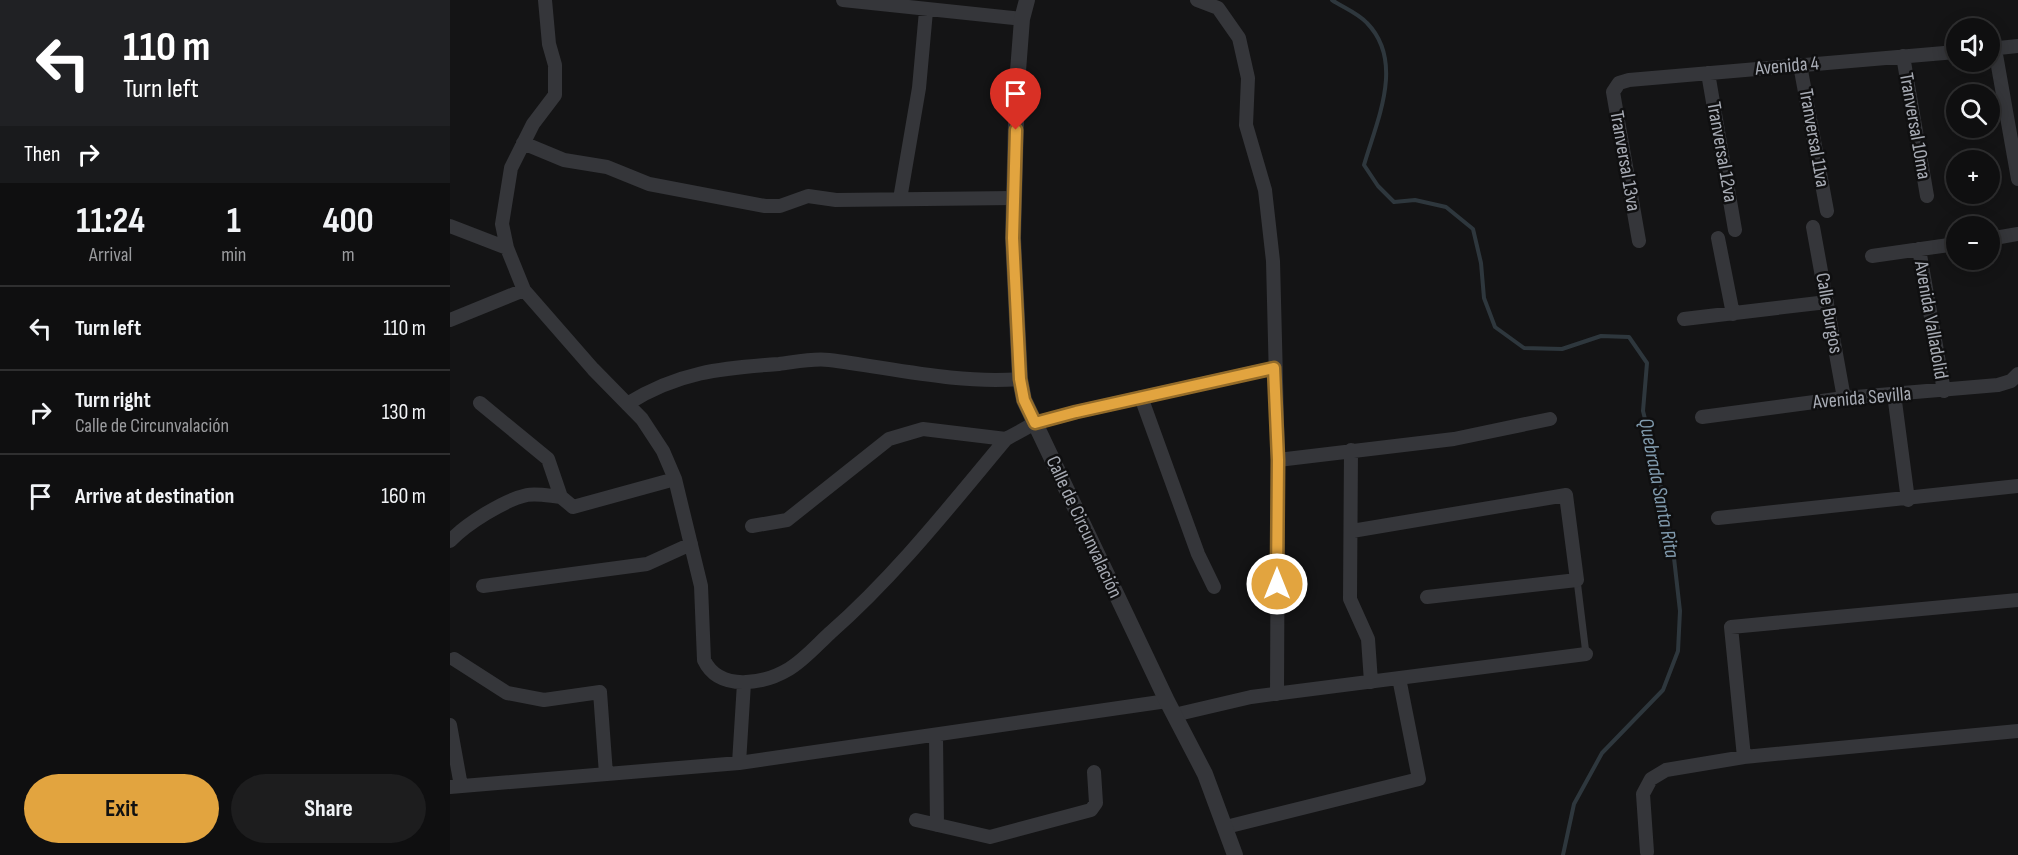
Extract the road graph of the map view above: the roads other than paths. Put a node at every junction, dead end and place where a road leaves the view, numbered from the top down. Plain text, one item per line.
1 (545, 0) edge
2 (843, 0) edge
3 (1027, 0) edge
4 (1197, 0) edge
5 (922, 7) edge
6 (1022, 19) junction
7 (2018, 46) edge
8 (2000, 48) edge
9 (1946, 53) edge
10 (1903, 56) junction
11 (1800, 65) junction
12 (1997, 72) edge
13 (1708, 73) junction
14 (1619, 83) joint
15 (523, 143) junction
16 (2018, 178) edge
17 (1927, 196) dead end
18 (1014, 198) junction
19 (900, 199) junction
20 (1827, 211) dead end
21 (450, 226) edge
22 (1813, 227) dead end
23 (1736, 230) dead end
24 (2018, 234) edge
25 (2000, 237) edge
26 (1718, 238) dead end
27 (1639, 241) dead end
28 (1946, 245) edge
29 (507, 248) junction
30 (1919, 249) junction
31 (1872, 256) dead end
32 (524, 290) junction
33 (1827, 302) junction
34 (1733, 314) junction
35 (1684, 319) dead end
36 (450, 321) edge
37 (1274, 368) junction
38 (2018, 374) edge
39 (1020, 379) junction
40 (1944, 391) junction
41 (1894, 394) junction
42 (1141, 398) junction
43 (1844, 398) junction
44 (480, 403) dead end
45 (627, 404) junction
46 (1702, 417) dead end
47 (1550, 419) dead end
48 (1035, 423) junction
49 (1006, 440) junction
50 (1351, 450) junction
51 (1278, 460) junction
52 (675, 479) junction
53 (2018, 486) edge
54 (561, 497) junction
55 (1908, 500) junction
56 (1718, 518) dead end
57 (752, 526) dead end
58 (1352, 531) junction
59 (450, 541) edge
60 (691, 544) junction
61 (1577, 580) junction
62 (483, 586) dead end
63 (1214, 587) dead end
64 (1427, 597) dead end
65 (2018, 600) edge
66 (1586, 654) joint
67 (454, 659) dead end
68 (1400, 678) junction
69 (1371, 682) junction
70 (744, 683) junction
71 (1277, 694) junction
72 (1171, 708) junction
73 (450, 725) edge
74 (2018, 731) edge
75 (936, 736) junction
76 (1744, 757) junction
77 (738, 763) junction
78 (1094, 772) dead end
79 (606, 774) junction
80 (455, 787) edge
81 (916, 820) dead end
82 (937, 825) junction
83 (1226, 827) junction
84 (1647, 852) dead end
85 (1235, 855) edge

1 - 15 street
2 - 5 street
3 - 6 street, Calle de Circunvalación
4 - 37 street
5 - 6 street
5 - 19 street
6 - 18 street, Calle de Circunvalación
7 - 8 street
9 - 10 street, Avenida 4
10 - 11 street, Avenida 4
10 - 17 street, Tranversal 10ma
11 - 13 street, Avenida 4
11 - 20 street, Tranversal 11va
12 - 16 street
13 - 14 street, Avenida 4
13 - 23 street, Tranversal 12va
14 - 27 street, Tranversal 13va
15 - 19 street
15 - 29 street
18 - 19 street
18 - 39 street, Calle de Circunvalación
21 - 29 street
22 - 33 street, Calle Burgos
24 - 25 street
26 - 34 street
28 - 30 street
29 - 32 street
30 - 31 street
30 - 40 street, Avenida Valladolid
32 - 36 street
32 - 45 street
33 - 34 street
33 - 43 street, Calle Burgos
34 - 35 street
37 - 42 street
37 - 51 street
38 - 40 street, Avenida Sevilla
39 - 45 street
39 - 48 street, Calle de Circunvalación
40 - 41 street, Avenida Sevilla
41 - 43 street, Avenida Sevilla
41 - 55 street
42 - 48 street
42 - 63 street
43 - 46 street, Avenida Sevilla
44 - 54 street
45 - 52 street
47 - 50 street
48 - 49 street
48 - 72 street, Calle de Circunvalación
49 - 57 street
49 - 70 street
50 - 51 street
50 - 58 street
51 - 71 street
52 - 54 street
52 - 60 street
53 - 55 street
54 - 59 street
55 - 56 street
58 - 61 street
58 - 69 street
60 - 62 street
60 - 70 street
61 - 64 street
61 - 66 lane
65 - 76 street
66 - 68 street
67 - 79 street
68 - 69 street
68 - 83 street
69 - 71 street
70 - 77 street
71 - 72 street
72 - 75 street
72 - 83 street, Calle de Circunvalación
73 - 80 street
74 - 76 street
75 - 77 street
75 - 82 street
76 - 84 street
77 - 79 street
78 - 82 street
79 - 80 street
81 - 82 street
83 - 85 street, Calle de Circunvalación

